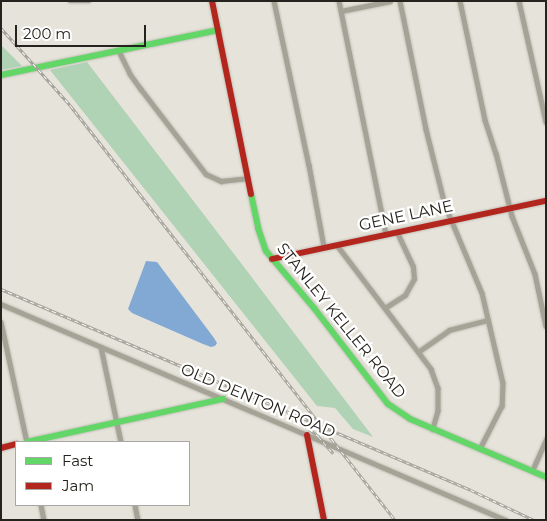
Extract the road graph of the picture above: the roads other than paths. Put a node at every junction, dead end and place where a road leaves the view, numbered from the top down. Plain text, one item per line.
1 (70, 1) edge
2 (88, 1) edge
3 (212, 1) edge
4 (274, 1) edge
5 (339, 1) edge
6 (390, 1) edge
7 (400, 1) edge
8 (460, 1) edge
9 (519, 1) edge
10 (341, 11) junction
11 (218, 30) junction
12 (119, 51) junction
13 (1, 75) edge
14 (546, 122) edge
15 (248, 178) junction
16 (546, 201) edge
17 (510, 208) junction
18 (451, 221) junction
19 (397, 232) junction
20 (386, 234) junction
21 (337, 244) junction
22 (324, 247) junction
23 (272, 259) junction
24 (1, 304) edge
25 (385, 308) junction
26 (488, 320) junction
27 (1, 322) edge
28 (546, 326) edge
29 (101, 347) junction
30 (418, 352) junction
31 (223, 399) junction
32 (117, 423) junction
33 (433, 429) junction
34 (307, 435) junction
35 (546, 439) edge
36 (27, 441) edge
37 (32, 441) edge
38 (121, 441) edge
39 (15, 444) edge
40 (1, 448) edge
41 (480, 449) junction
42 (532, 471) junction
43 (546, 477) edge
44 (40, 506) edge
45 (134, 506) edge
46 (44, 520) edge
47 (138, 520) edge
48 (324, 520) edge
49 (506, 520) edge

1 - 2 street
3 - 11 street, STANLEY KELLER ROAD
4 - 22 street
5 - 10 street
6 - 10 street
7 - 18 street
8 - 17 street
9 - 14 street
10 - 20 street
11 - 12 street
11 - 15 street, STANLEY KELLER ROAD
12 - 13 street
12 - 15 street
15 - 23 street, STANLEY KELLER ROAD
16 - 17 street, GENE LANE
17 - 18 street, GENE LANE
17 - 28 street
18 - 19 street, GENE LANE
18 - 26 street
19 - 20 street, GENE LANE
19 - 25 street
20 - 21 street, GENE LANE
21 - 22 street, GENE LANE
21 - 25 street
22 - 23 street, GENE LANE
23 - 33 street, STANLEY KELLER ROAD
24 - 29 street, OLD DENTON ROAD
25 - 30 street
26 - 30 street
26 - 41 street
27 - 36 street
29 - 31 street, OLD DENTON ROAD
29 - 32 street
30 - 33 street
31 - 32 street
31 - 34 street, OLD DENTON ROAD
32 - 37 street
32 - 38 street
33 - 41 street, STANLEY KELLER ROAD
34 - 48 street
34 - 49 street, OLD DENTON ROAD
35 - 42 street
39 - 40 street
41 - 42 street, STANLEY KELLER ROAD
42 - 43 street, STANLEY KELLER ROAD
44 - 46 street
45 - 47 street

